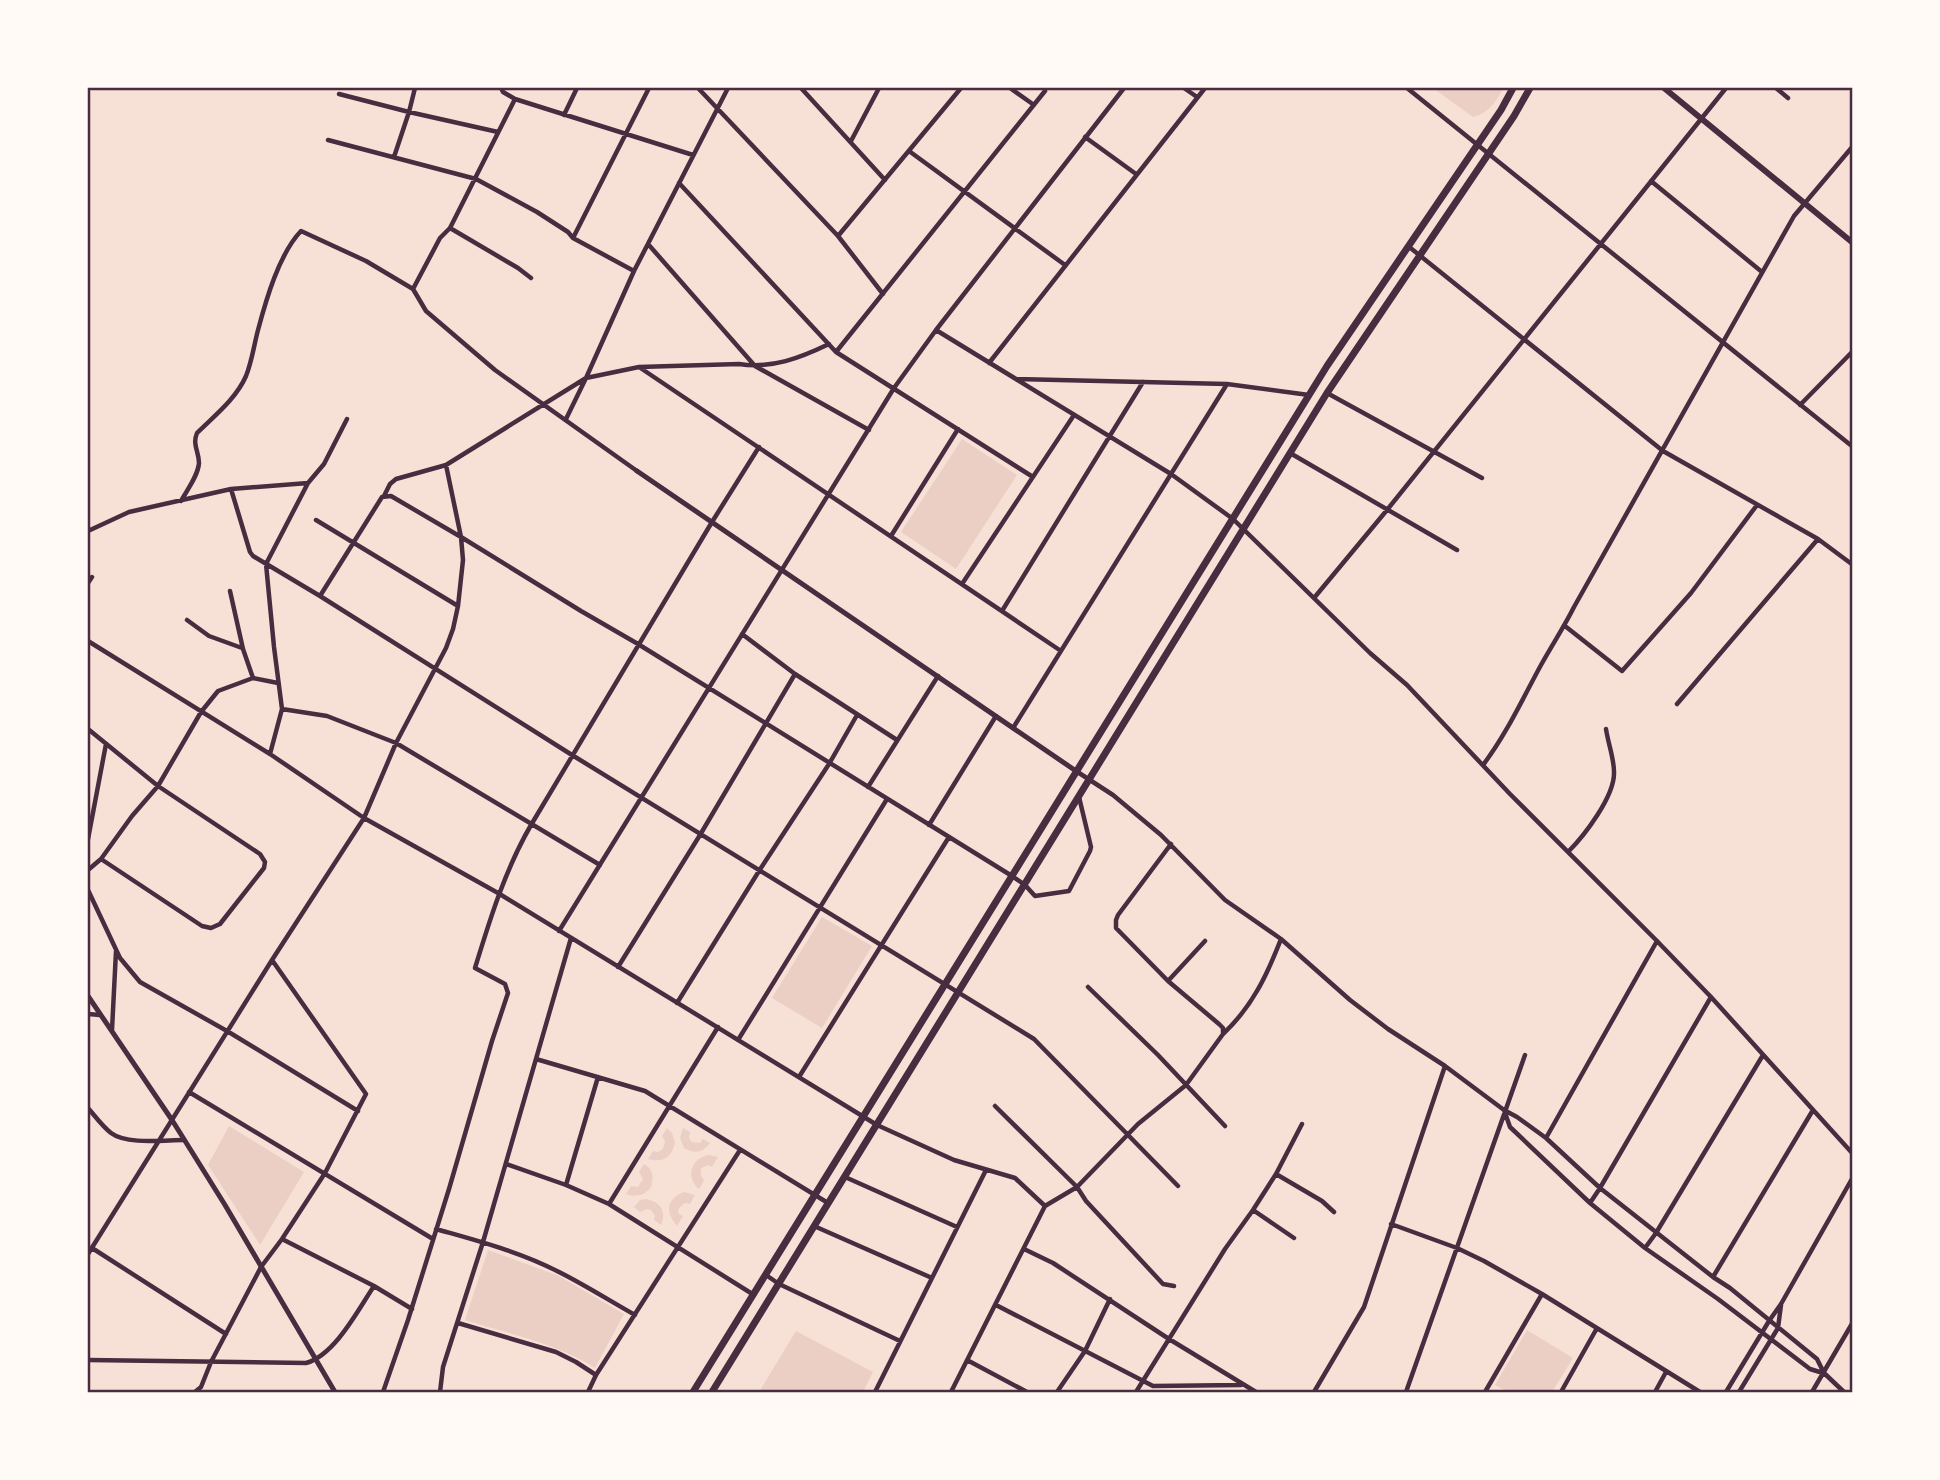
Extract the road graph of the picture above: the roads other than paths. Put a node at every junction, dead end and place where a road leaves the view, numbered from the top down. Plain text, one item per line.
1 (415, 88) edge
2 (501, 88) edge
3 (577, 88) edge
4 (649, 88) edge
5 (698, 88) edge
6 (728, 88) edge
7 (879, 88) edge
8 (961, 88) edge
9 (1010, 88) edge
10 (1124, 88) edge
11 (1184, 88) edge
12 (1205, 88) edge
13 (1407, 88) edge
14 (1513, 88) edge
15 (1530, 88) edge
16 (1664, 88) edge
17 (1726, 88) edge
18 (1776, 88) edge
19 (804, 89) edge
20 (1045, 91) dead end
21 (339, 94) dead end
22 (1197, 97) junction
23 (1788, 98) dead end
24 (515, 99) junction
25 (1034, 105) junction
26 (717, 109) junction
27 (409, 112) junction
28 (564, 114) junction
29 (1701, 117) junction
30 (499, 132) junction
31 (626, 134) junction
32 (1085, 137) junction
33 (328, 140) dead end
34 (850, 141) junction
35 (1478, 145) junction
36 (1853, 146) edge
37 (909, 150) junction
38 (1488, 153) junction
39 (694, 155) junction
40 (394, 157) junction
41 (1136, 174) junction
42 (476, 179) junction
43 (885, 180) junction
44 (1651, 181) junction
45 (679, 183) junction
46 (965, 191) junction
47 (1804, 202) junction
48 (450, 228) junction
49 (1015, 228) junction
50 (838, 236) junction
51 (573, 238) junction
52 (1601, 243) junction
53 (1853, 243) edge
54 (648, 244) junction
55 (1408, 245) junction
56 (1420, 255) junction
57 (1065, 265) junction
58 (634, 271) junction
59 (1762, 272) junction
60 (531, 278) dead end
61 (413, 289) junction
62 (883, 294) junction
63 (936, 330) junction
64 (1524, 339) junction
65 (1723, 343) junction
66 (829, 344) junction
67 (1853, 351) edge
68 (836, 352) junction
69 (989, 363) junction
70 (755, 366) junction
71 (639, 367) junction
72 (586, 378) junction
73 (1015, 379) junction
74 (1143, 382) junction
75 (1227, 384) junction
76 (894, 388) junction
77 (1327, 393) junction
78 (1309, 395) junction
79 (545, 405) junction
80 (1800, 405) junction
81 (1074, 415) junction
82 (347, 419) dead end
83 (566, 419) junction
84 (958, 429) junction
85 (869, 430) junction
86 (1109, 436) junction
87 (759, 447) junction
88 (1853, 447) edge
89 (1663, 451) junction
90 (1434, 452) junction
91 (1290, 453) junction
92 (446, 465) junction
93 (638, 471) joint
94 (1171, 474) junction
95 (1033, 477) junction
96 (1482, 478) dead end
97 (308, 483) junction
98 (231, 489) junction
99 (829, 495) junction
100 (384, 496) junction
101 (181, 501) junction
102 (1757, 505) junction
103 (1387, 510) junction
104 (1233, 519) junction
105 (316, 520) dead end
106 (712, 522) junction
107 (1244, 529) junction
108 (88, 531) edge
109 (891, 536) junction
110 (461, 537) junction
111 (1818, 539) junction
112 (353, 542) junction
113 (1457, 550) dead end
114 (266, 564) junction
115 (1853, 565) edge
116 (782, 570) junction
117 (92, 577) dead end
118 (88, 583) edge
119 (962, 584) junction
120 (230, 591) dead end
121 (320, 596) junction
122 (1314, 598) junction
123 (458, 606) junction
124 (1002, 611) junction
125 (187, 620) dead end
126 (1565, 626) junction
127 (742, 634) junction
128 (88, 641) edge
129 (638, 644) junction
130 (243, 649) junction
131 (1061, 651) junction
132 (436, 669) junction
133 (795, 674) junction
134 (938, 676) junction
135 (253, 678) junction
136 (278, 683) junction
137 (709, 689) junction
138 (1677, 704) dead end
139 (282, 709) junction
140 (201, 712) junction
141 (857, 715) junction
142 (996, 716) junction
143 (765, 724) junction
144 (1013, 728) junction
145 (88, 729) edge
146 (1606, 729) dead end
147 (897, 740) junction
148 (106, 743) junction
149 (396, 743) junction
150 (270, 754) junction
151 (572, 755) junction
152 (829, 764) junction
153 (1483, 765) junction
154 (1076, 771) junction
155 (1090, 780) junction
156 (158, 786) junction
157 (868, 787) junction
158 (1079, 797) junction
159 (641, 798) junction
160 (887, 799) junction
161 (365, 818) junction
162 (531, 825) junction
163 (929, 825) junction
164 (700, 835) junction
165 (949, 837) junction
166 (88, 839) edge
167 (1171, 844) junction
168 (1568, 852) junction
169 (101, 859) junction
170 (600, 865) junction
171 (88, 870) edge
172 (759, 871) junction
173 (1012, 876) junction
174 (1025, 885) junction
175 (88, 890) edge
176 (498, 893) junction
177 (820, 908) junction
178 (990, 912) junction
179 (1003, 920) junction
180 (559, 931) junction
181 (571, 938) junction
182 (1281, 939) junction
183 (1205, 940) dead end
184 (1657, 941) junction
185 (881, 946) junction
186 (116, 950) junction
187 (272, 960) junction
188 (960, 962) junction
189 (618, 967) junction
190 (972, 970) junction
191 (1168, 981) junction
192 (945, 986) junction
193 (1088, 987) dead end
194 (958, 994) junction
195 (88, 996) edge
196 (1711, 997) junction
197 (677, 1003) junction
198 (88, 1014) edge
199 (101, 1015) junction
200 (718, 1027) junction
201 (112, 1030) junction
202 (228, 1031) junction
203 (1223, 1034) junction
204 (738, 1040) junction
205 (1525, 1055) dead end
206 (1763, 1055) junction
207 (536, 1059) junction
208 (1445, 1066) junction
209 (598, 1077) junction
210 (799, 1077) junction
211 (1186, 1084) junction
212 (189, 1092) junction
213 (995, 1105) dead end
214 (670, 1106) junction
215 (88, 1108) edge
216 (1504, 1110) junction
217 (1813, 1110) junction
218 (358, 1111) junction
219 (864, 1116) junction
220 (172, 1120) junction
221 (1302, 1124) dead end
222 (877, 1125) junction
223 (1225, 1126) dead end
224 (1128, 1135) junction
225 (1546, 1138) junction
226 (159, 1139) junction
227 (184, 1140) junction
228 (740, 1150) junction
229 (1853, 1154) edge
230 (506, 1164) junction
231 (986, 1170) junction
232 (325, 1173) junction
233 (1276, 1174) junction
234 (845, 1177) junction
235 (1853, 1177) edge
236 (566, 1185) junction
237 (1178, 1186) dead end
238 (1077, 1188) junction
239 (1600, 1188) junction
240 (815, 1195) junction
241 (1590, 1203) junction
242 (609, 1204) junction
243 (829, 1204) junction
244 (1045, 1206) junction
245 (1253, 1210) junction
246 (1334, 1212) dead end
247 (1391, 1224) junction
248 (814, 1226) junction
249 (957, 1227) junction
250 (436, 1230) junction
251 (1656, 1233) junction
252 (1294, 1238) dead end
253 (282, 1239) junction
254 (433, 1239) junction
255 (483, 1242) junction
256 (678, 1247) junction
257 (92, 1248) junction
258 (1457, 1248) junction
259 (1645, 1248) junction
260 (1024, 1249) junction
261 (88, 1254) edge
262 (261, 1267) junction
263 (766, 1275) junction
264 (1713, 1277) junction
265 (932, 1278) junction
266 (779, 1284) junction
267 (374, 1286) junction
268 (1174, 1286) dead end
269 (754, 1294) junction
270 (1542, 1294) junction
271 (1110, 1299) junction
272 (1782, 1304) junction
273 (996, 1305) junction
274 (412, 1309) junction
275 (635, 1315) junction
276 (1769, 1321) junction
277 (1853, 1322) edge
278 (458, 1323) junction
279 (1597, 1328) junction
280 (1778, 1328) junction
281 (1762, 1332) junction
282 (226, 1334) junction
283 (1169, 1339) junction
284 (1771, 1340) junction
285 (900, 1341) junction
286 (1085, 1351) junction
287 (88, 1360) edge
288 (316, 1360) junction
289 (967, 1360) junction
290 (211, 1362) junction
291 (1666, 1372) junction
292 (1824, 1373) junction
293 (596, 1375) junction
294 (1143, 1382) junction
295 (1242, 1384) junction
296 (1486, 1391) edge
297 (195, 1392) edge
298 (335, 1392) edge
299 (383, 1392) edge
300 (440, 1392) edge
301 (588, 1392) edge
302 (692, 1392) edge
303 (712, 1392) edge
304 (874, 1392) edge
305 (951, 1392) edge
306 (1027, 1392) edge
307 (1057, 1392) edge
308 (1136, 1392) edge
309 (1256, 1392) edge
310 (1314, 1392) edge
311 (1406, 1392) edge
312 (1494, 1392) edge
313 (1562, 1392) edge
314 (1655, 1392) edge
315 (1700, 1392) edge
316 (1726, 1392) edge
317 (1739, 1392) edge
318 (1812, 1392) edge
319 (1844, 1392) edge

1 - 27 street
2 - 24 street
3 - 28 street
4 - 31 street
5 - 26 street
6 - 26 street
7 - 34 street
8 - 37 street
9 - 25 street
10 - 32 street
11 - 22 street
12 - 22 street
13 - 35 street
14 - 35 main road
15 - 38 main road
16 - 29 main road
17 - 29 street
18 - 23 street
19 - 34 street
20 - 25 street
21 - 27 street
22 - 41 street
24 - 28 street
24 - 30 street
25 - 46 street
26 - 39 street
26 - 50 street
27 - 30 street
27 - 40 street
28 - 31 street
29 - 44 street
29 - 47 main road
30 - 42 street
31 - 39 street
31 - 51 street
32 - 41 street
32 - 49 street
33 - 40 street
34 - 43 street
35 - 38 street
35 - 55 main road
36 - 47 street
37 - 43 street
37 - 46 street
38 - 52 street
38 - 56 main road
39 - 45 street
40 - 42 street
41 - 57 street
42 - 48 street
42 - 51 street
43 - 50 street
44 - 52 street
44 - 59 street
45 - 54 street
45 - 66 street
46 - 49 street
46 - 62 street
47 - 53 main road
47 - 59 street
48 - 60 street
48 - 61 street
49 - 57 street
49 - 63 street
50 - 62 street
51 - 58 street
52 - 64 street
52 - 65 street
54 - 58 street
54 - 70 street
55 - 56 street
55 - 78 main road
56 - 64 street
56 - 77 main road
57 - 69 street
58 - 72 street
59 - 65 street
61 - 79 street
61 - 101 street
62 - 68 street
63 - 69 street
63 - 76 street
64 - 89 street
64 - 90 street
65 - 80 street
65 - 89 street
66 - 68 street
66 - 70 street
67 - 80 street
68 - 76 street
69 - 73 street
70 - 71 street
70 - 85 street
71 - 72 street
71 - 87 street
72 - 79 street
72 - 83 street
73 - 74 street
73 - 81 street
74 - 75 street
74 - 86 street
75 - 78 street
75 - 94 street
76 - 84 street
76 - 85 street
77 - 90 street
77 - 91 main road
78 - 104 main road
79 - 83 street
79 - 92 street
80 - 88 street
81 - 86 street
81 - 95 street
82 - 97 street
83 - 93 street
84 - 95 street
84 - 109 street
85 - 99 street
86 - 94 street
86 - 124 street
87 - 99 street
87 - 106 street
89 - 102 street
89 - 126 street
90 - 96 street
90 - 103 street
91 - 103 street
91 - 107 main road
92 - 100 street
92 - 110 street
93 - 106 street
94 - 104 street
94 - 131 street
95 - 119 street
97 - 98 street
97 - 114 street
98 - 101 street
98 - 114 street
99 - 109 street
99 - 116 street
100 - 110 street
100 - 112 street
101 - 108 street
102 - 111 street
102 - 126 street
103 - 113 street
103 - 122 street
104 - 107 street
104 - 154 main road
105 - 112 street
106 - 116 street
106 - 129 street
107 - 122 street
107 - 155 main road
109 - 119 street
110 - 123 street
110 - 129 street
111 - 115 street
111 - 138 street
112 - 121 street
112 - 123 street
114 - 121 street
114 - 136 street
116 - 127 street
116 - 134 street
117 - 118 street
119 - 124 street
120 - 130 street
121 - 132 street
122 - 153 street
123 - 132 street
124 - 131 street
125 - 130 street
126 - 153 street
127 - 133 street
127 - 137 street
128 - 140 street
129 - 137 street
129 - 151 street
130 - 135 street
131 - 144 street
132 - 149 street
132 - 151 street
133 - 141 street
133 - 143 street
134 - 142 street
134 - 147 street
135 - 136 street
135 - 140 street
136 - 139 street
137 - 143 street
137 - 159 street
139 - 149 street
139 - 150 street
140 - 150 street
140 - 156 street
141 - 147 street
141 - 152 street
142 - 144 street
142 - 163 street
143 - 152 street
143 - 164 street
144 - 154 street
145 - 148 street
146 - 168 street
147 - 157 street
148 - 156 street
148 - 166 street
149 - 161 street
149 - 162 street
150 - 161 street
151 - 159 street
151 - 162 street
152 - 157 street
152 - 172 street
153 - 168 street
154 - 155 street
154 - 173 main road
155 - 158 main road
155 - 167 street
156 - 169 street
156 - 169 street
157 - 160 street
158 - 174 main road
158 - 174 street
159 - 164 street
159 - 170 street
160 - 163 street
160 - 177 street
161 - 176 street
161 - 187 street
162 - 170 street
162 - 176 street
163 - 165 street
164 - 172 street
164 - 189 street
165 - 173 street
165 - 185 street
167 - 182 street
167 - 191 street
168 - 184 street
169 - 171 street
170 - 180 street
172 - 177 street
172 - 197 street
173 - 174 street
173 - 178 main road
174 - 179 main road
175 - 186 street
176 - 180 street
176 - 250 street
177 - 185 street
177 - 204 street
178 - 179 main road
178 - 188 main road
179 - 190 main road
180 - 181 street
181 - 189 street
181 - 207 street
182 - 203 street
182 - 208 street
183 - 191 street
184 - 196 street
184 - 225 street
185 - 192 street
185 - 210 street
186 - 201 street
186 - 202 street
187 - 202 street
187 - 218 street
188 - 190 main road
188 - 192 main road
189 - 197 street
190 - 194 main road
191 - 203 street
192 - 194 street
192 - 219 main road
193 - 211 street
194 - 222 main road
194 - 224 street
195 - 199 street
196 - 206 street
196 - 239 street
197 - 200 street
198 - 199 street
199 - 201 street
200 - 204 street
200 - 214 street
201 - 220 street
202 - 212 street
202 - 218 street
203 - 211 street
204 - 210 street
205 - 216 street
206 - 217 street
206 - 251 street
207 - 209 street
207 - 230 street
208 - 216 street
208 - 247 street
209 - 214 street
209 - 236 street
210 - 219 street
211 - 223 street
211 - 224 street
212 - 220 street
212 - 232 street
213 - 238 street
214 - 228 street
214 - 242 street
215 - 226 street
216 - 225 street
216 - 241 street
216 - 258 street
217 - 229 street
217 - 264 street
218 - 232 street
219 - 222 street
219 - 240 main road
220 - 226 street
220 - 227 street
221 - 233 street
222 - 231 street
222 - 234 main road
224 - 237 street
224 - 238 street
225 - 239 street
226 - 227 street
226 - 257 street
227 - 262 street
228 - 240 street
228 - 256 street
230 - 236 street
230 - 255 street
231 - 244 street
231 - 249 street
232 - 253 street
232 - 254 street
233 - 245 street
233 - 246 street
234 - 243 main road
234 - 249 street
235 - 272 street
236 - 242 street
238 - 244 street
238 - 268 street
239 - 241 street
239 - 251 street
240 - 243 street
240 - 263 main road
241 - 259 street
242 - 256 street
243 - 248 main road
244 - 260 street
245 - 252 street
245 - 283 street
247 - 258 street
247 - 310 street
248 - 265 street
248 - 266 main road
249 - 265 street
250 - 254 street
250 - 255 street
251 - 259 street
251 - 264 street
253 - 262 street
253 - 267 street
254 - 274 street
255 - 275 street
255 - 278 street
256 - 269 street
256 - 275 street
257 - 261 street
257 - 282 street
258 - 270 street
258 - 311 street
259 - 281 street
260 - 271 street
260 - 273 street
262 - 282 street
262 - 288 street
263 - 266 street
263 - 269 main road
264 - 276 street
265 - 285 street
266 - 285 street
266 - 303 main road
267 - 274 street
267 - 288 street
269 - 302 main road
270 - 279 street
270 - 296 street
271 - 283 street
271 - 286 street
272 - 276 street
272 - 280 street
273 - 286 street
273 - 289 street
274 - 299 street
275 - 293 street
276 - 280 street
276 - 281 street
277 - 292 street
278 - 293 street
278 - 300 street
279 - 291 street
279 - 313 street
280 - 284 street
280 - 292 street
281 - 284 street
281 - 316 street
282 - 290 street
283 - 294 street
283 - 295 street
284 - 292 street
284 - 317 street
285 - 304 street
286 - 294 street
286 - 307 street
287 - 290 street
288 - 290 street
288 - 298 street
289 - 305 street
289 - 306 street
290 - 297 street
291 - 314 street
291 - 315 street
292 - 318 street
292 - 319 street
293 - 301 street
294 - 295 street
294 - 308 street
295 - 309 street
296 - 312 street

